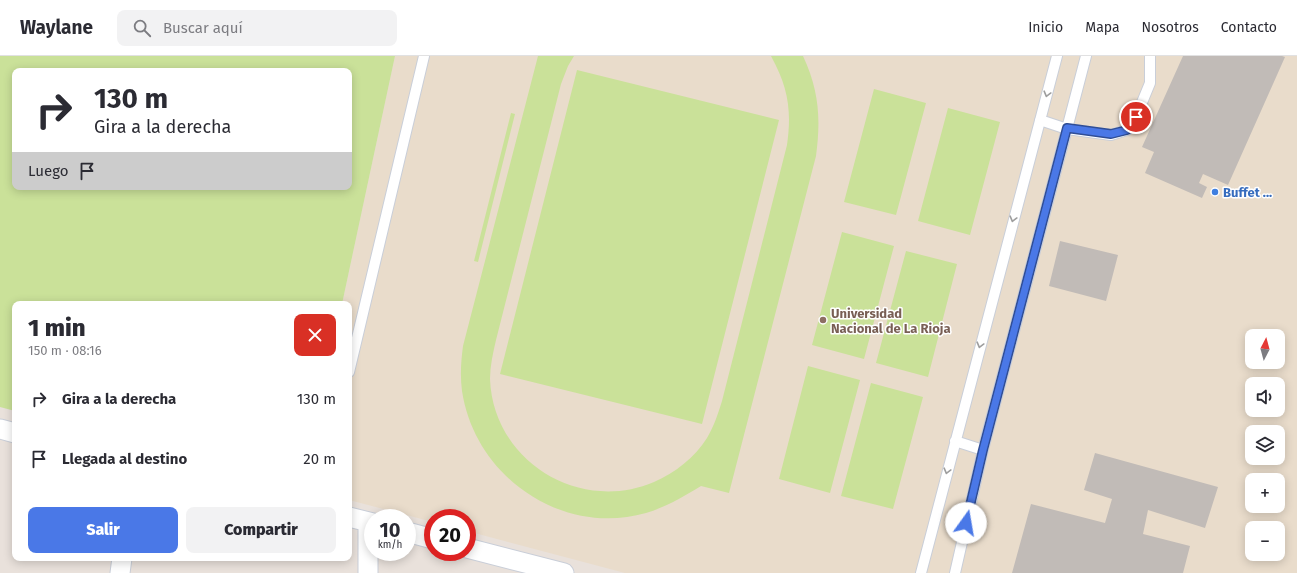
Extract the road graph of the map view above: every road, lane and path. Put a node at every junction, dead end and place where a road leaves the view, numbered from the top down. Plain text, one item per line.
1 (424, 56) edge
2 (1056, 56) edge
3 (1086, 56) edge
4 (1150, 56) edge
5 (1040, 120) junction
6 (1067, 128) junction
7 (352, 359) edge
8 (0, 429) edge
9 (12, 432) edge
10 (955, 441) junction
11 (983, 450) junction
12 (352, 518) edge
13 (364, 520) edge
14 (476, 550) edge
15 (122, 561) edge
16 (369, 561) edge
17 (120, 573) edge
18 (368, 573) edge
19 (564, 573) edge
20 (921, 573) edge
21 (955, 573) edge

1 - 7 lane
2 -> 5 lane
3 - 6 lane
4 - 6 lane
5 - 6 lane
5 -> 10 lane
6 - 11 lane
8 - 9 street
10 - 11 lane
10 -> 20 lane
11 - 21 lane
12 - 13 street
14 - 19 street
15 - 17 street
16 - 18 street

